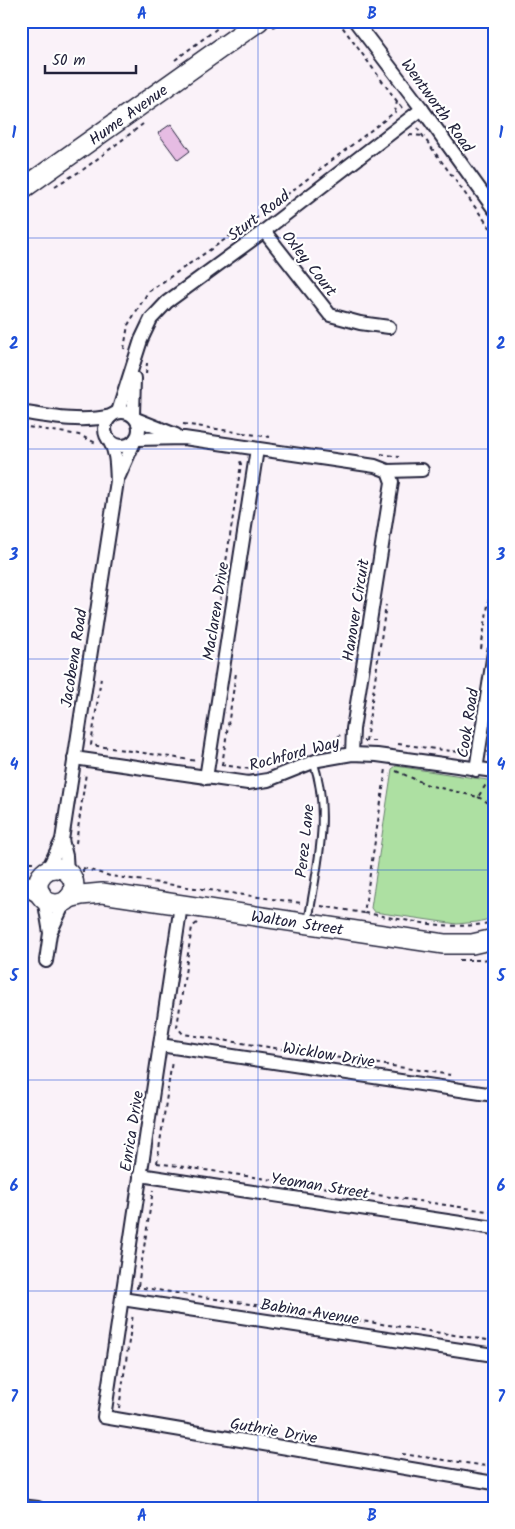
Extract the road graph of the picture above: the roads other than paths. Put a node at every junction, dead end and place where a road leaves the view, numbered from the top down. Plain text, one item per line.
1 (259, 21) edge
2 (354, 21) edge
3 (422, 110) junction
4 (21, 190) edge
5 (494, 209) edge
6 (264, 231) junction
7 (389, 327) dead end
8 (134, 363) junction
9 (21, 412) edge
10 (114, 414) junction
11 (135, 417) junction
12 (72, 420) junction
13 (184, 438) junction
14 (108, 439) junction
15 (135, 440) junction
16 (256, 455) junction
17 (422, 470) dead end
18 (388, 471) junction
19 (117, 481) junction
20 (487, 652) edge
21 (352, 748) junction
22 (74, 758) junction
23 (313, 761) junction
24 (476, 770) junction
25 (494, 772) edge
26 (206, 778) junction
27 (62, 840) junction
28 (42, 869) junction
29 (69, 874) junction
30 (21, 876) edge
31 (21, 883) edge
32 (102, 893) junction
33 (42, 896) junction
34 (67, 900) junction
35 (181, 905) junction
36 (308, 924) junction
37 (50, 933) junction
38 (494, 939) edge
39 (46, 961) dead end
40 (160, 1045) junction
41 (494, 1095) edge
42 (140, 1175) junction
43 (494, 1228) edge
44 (122, 1299) junction
45 (494, 1355) edge
46 (112, 1362) joint
47 (494, 1483) edge
48 (21, 1506) edge
49 (38, 1508) edge

1 - 4 street, Hume Avenue
2 - 3 street, Wentworth Road
3 - 5 street, Wentworth Road
3 - 6 street, Sturt Road
6 - 7 street, Oxley Court
6 - 8 street, Sturt Road
8 - 10 street, Sturt Road
8 - 11 street, Sturt Road
9 - 12 street
10 - 11 street
10 - 12 street
10 - 14 street
11 - 13 street
11 - 15 street
12 - 14 street
13 - 15 street
13 - 16 street
14 - 15 street
14 - 19 street, Jacobena Road
15 - 19 street, Jacobena Road
16 - 18 street
16 - 26 street, Maclaren Drive
17 - 18 street
18 - 21 street, Hanover Circuit
19 - 22 street, Jacobena Road
20 - 24 street, Cook Road
21 - 23 street, Rochford Way
21 - 24 street, Rochford Way
22 - 26 street, Rochford Way
22 - 27 street, Jacobena Road
23 - 26 street, Rochford Way
23 - 36 lane, Perez Lane
24 - 25 street, Rochford Way
27 - 28 street, Jacobena Road
27 - 29 street, Jacobena Road
28 - 29 street
28 - 30 street
28 - 33 street
29 - 32 street, Walton Street
29 - 34 street
31 - 33 street
32 - 34 street, Walton Street
32 - 35 street, Walton Street
33 - 34 street
33 - 37 street
34 - 37 street
35 - 36 street, Walton Street
35 - 40 street, Enrica Drive
36 - 38 street, Walton Street
37 - 39 street
40 - 41 street, Wicklow Drive
40 - 42 street, Enrica Drive
42 - 43 street, Yeoman Street
42 - 44 street, Enrica Drive
44 - 45 street, Babina Avenue
44 - 46 street, Enrica Drive
46 - 47 street, Guthrie Drive
48 - 49 street

